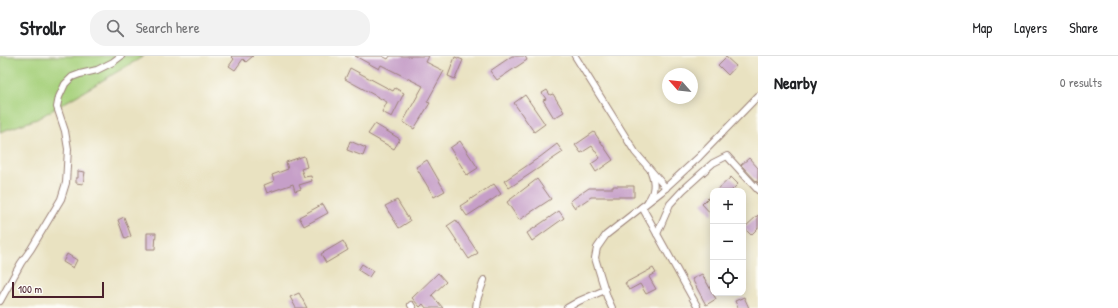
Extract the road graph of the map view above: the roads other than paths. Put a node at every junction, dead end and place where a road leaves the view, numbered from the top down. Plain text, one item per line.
1 (121, 56) edge
2 (576, 56) edge
3 (758, 96) edge
4 (648, 167) junction
5 (666, 188) junction
6 (758, 190) edge
7 (644, 205) junction
8 (657, 234) junction
9 (484, 280) dead end
10 (604, 290) junction
11 (0, 301) edge
12 (697, 306) dead end
13 (476, 308) edge
14 (567, 308) edge
15 (612, 308) edge

1 - 11 street
2 - 4 street
3 - 5 street
4 - 5 street
4 - 7 street
5 - 7 street
6 - 8 street
7 - 8 street
7 - 10 street
8 - 12 street
9 - 13 street
10 - 14 street
10 - 15 street

